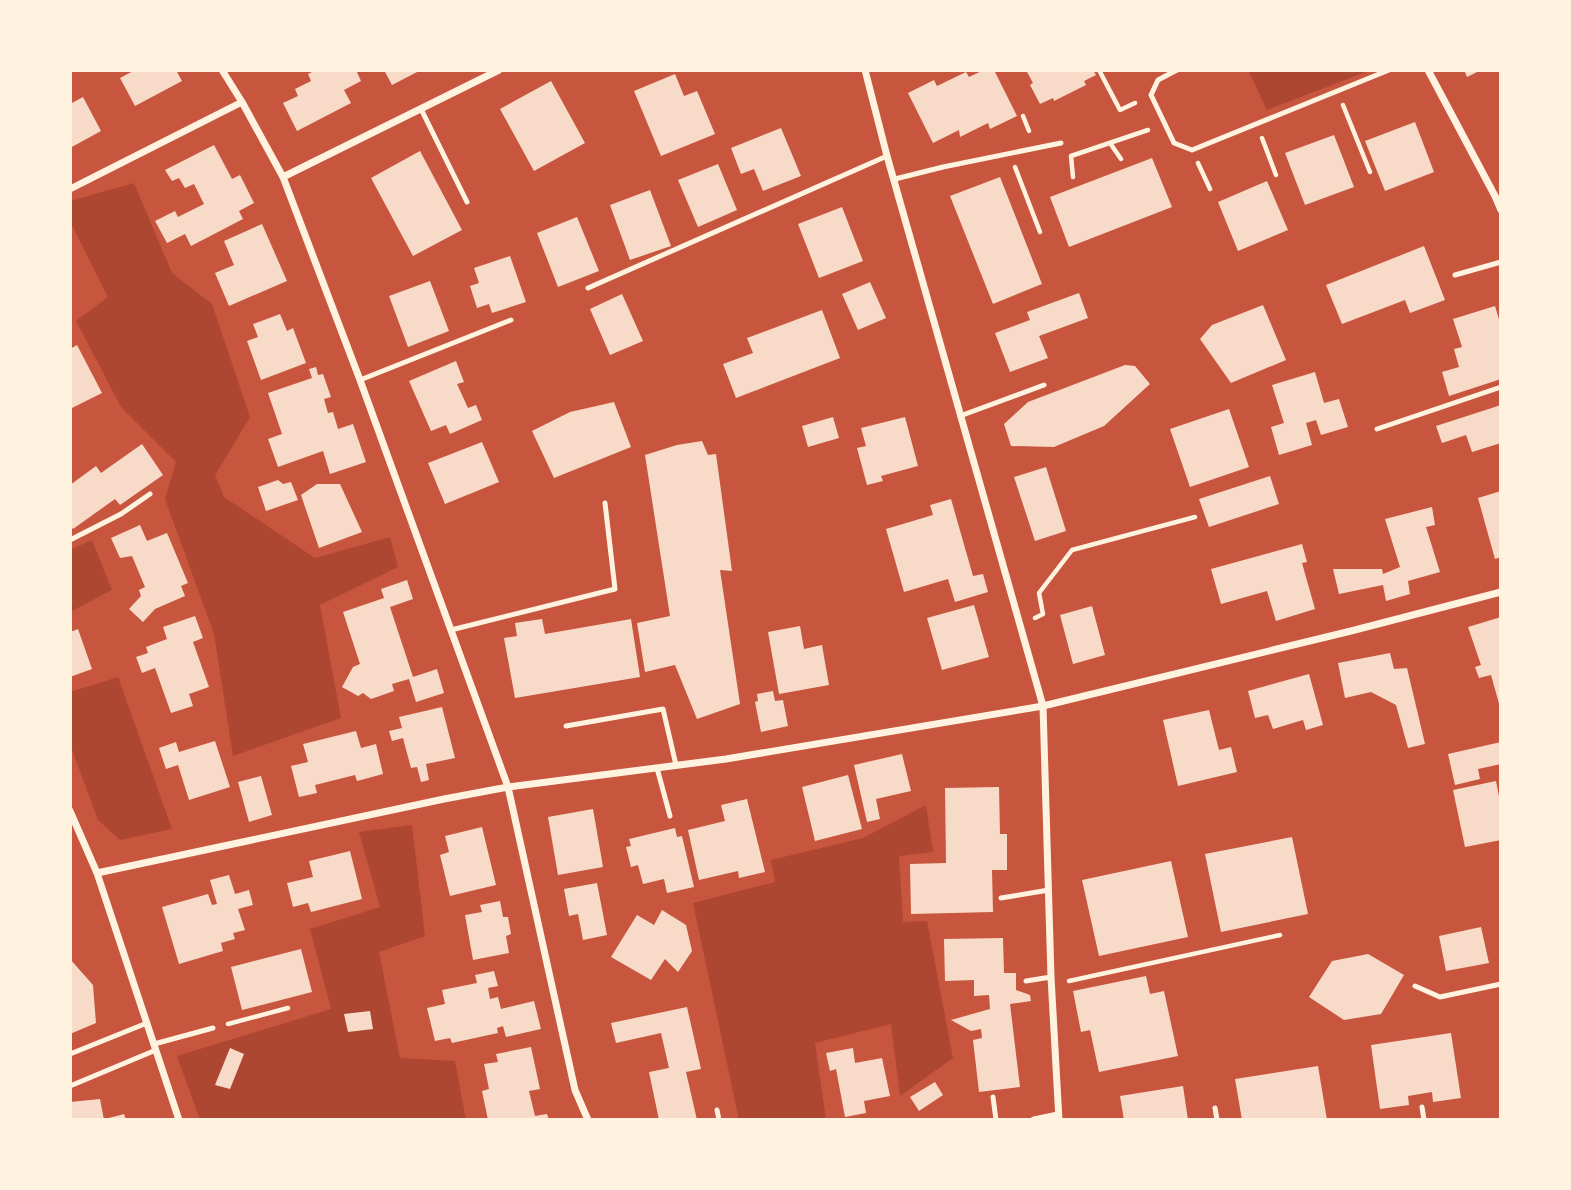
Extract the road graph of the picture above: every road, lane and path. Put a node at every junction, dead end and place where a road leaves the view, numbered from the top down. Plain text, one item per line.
1 (222, 70) edge
2 (499, 70) edge
3 (865, 70) edge
4 (1099, 70) edge
5 (1177, 70) edge
6 (1389, 70) edge
7 (1428, 70) edge
8 (1338, 91) junction
9 (1152, 95) junction
10 (242, 102) junction
11 (421, 109) junction
12 (1165, 124) junction
13 (1257, 124) junction
14 (1060, 143) dead end
15 (1110, 143) junction
16 (1192, 150) junction
17 (1010, 153) junction
18 (887, 156) junction
19 (1121, 159) dead end
20 (1370, 172) dead end
21 (1276, 175) dead end
22 (283, 177) junction
23 (1073, 177) dead end
24 (895, 179) junction
25 (70, 189) edge
26 (1210, 189) dead end
27 (1498, 195) edge
28 (467, 202) dead end
29 (1501, 210) edge
30 (1040, 232) dead end
31 (1501, 262) edge
32 (1455, 275) dead end
33 (588, 288) dead end
34 (511, 320) dead end
35 (360, 380) junction
36 (1044, 385) dead end
37 (1501, 387) edge
38 (960, 416) junction
39 (1377, 429) dead end
40 (150, 494) dead end
41 (605, 502) dead end
42 (1195, 517) dead end
43 (70, 540) edge
44 (1501, 592) edge
45 (1019, 628) junction
46 (451, 630) junction
47 (1043, 706) junction
48 (566, 726) dead end
49 (676, 765) junction
50 (657, 768) junction
51 (508, 787) junction
52 (70, 811) edge
53 (670, 816) dead end
54 (97, 873) junction
55 (1049, 890) junction
56 (1001, 898) dead end
57 (1280, 935) dead end
58 (1026, 981) dead end
59 (1051, 981) junction
60 (1501, 984) edge
61 (1415, 986) dead end
62 (288, 1008) dead end
63 (147, 1023) junction
64 (213, 1028) joint
65 (155, 1047) junction
66 (70, 1054) edge
67 (70, 1086) edge
68 (993, 1097) dead end
69 (1422, 1107) dead end
70 (1215, 1108) dead end
71 (717, 1110) dead end
72 (1058, 1118) edge
73 (179, 1120) edge
74 (588, 1120) edge
75 (719, 1120) edge
76 (996, 1120) edge
77 (1034, 1120) edge
78 (1217, 1120) edge
79 (1424, 1120) edge

1 - 10 street
2 - 11 street
3 - 18 street
4 - 9 path
5 - 9 lane
6 - 8 lane
7 - 27 street
8 - 13 lane
8 - 20 path
9 - 12 lane
10 - 22 street
10 - 25 street
11 - 22 street
11 - 28 lane
12 - 15 path
12 - 16 lane
13 - 16 lane
13 - 21 path
14 - 17 lane
15 - 19 path
15 - 23 path
16 - 26 path
17 - 24 lane
17 - 30 path
18 - 24 street
18 - 33 lane
22 - 35 street
24 - 38 street
27 - 29 street
31 - 32 lane
34 - 35 lane
35 - 46 street
36 - 38 lane
37 - 39 lane
38 - 45 street
40 - 43 lane
41 - 46 lane
42 - 45 path
44 - 47 street
45 - 47 street
46 - 51 street
47 - 49 street
47 - 55 street
48 - 49 lane
49 - 50 street
50 - 51 street
50 - 53 lane
51 - 54 street
51 - 74 street
52 - 54 street
54 - 63 street
55 - 56 lane
55 - 59 street
57 - 59 path
58 - 59 lane
59 - 72 street
60 - 61 lane
62 - 64 path
63 - 65 street
63 - 66 lane
64 - 65 lane
65 - 67 lane
65 - 73 street
68 - 76 lane
69 - 79 lane
70 - 78 lane
71 - 75 lane
72 - 77 street

